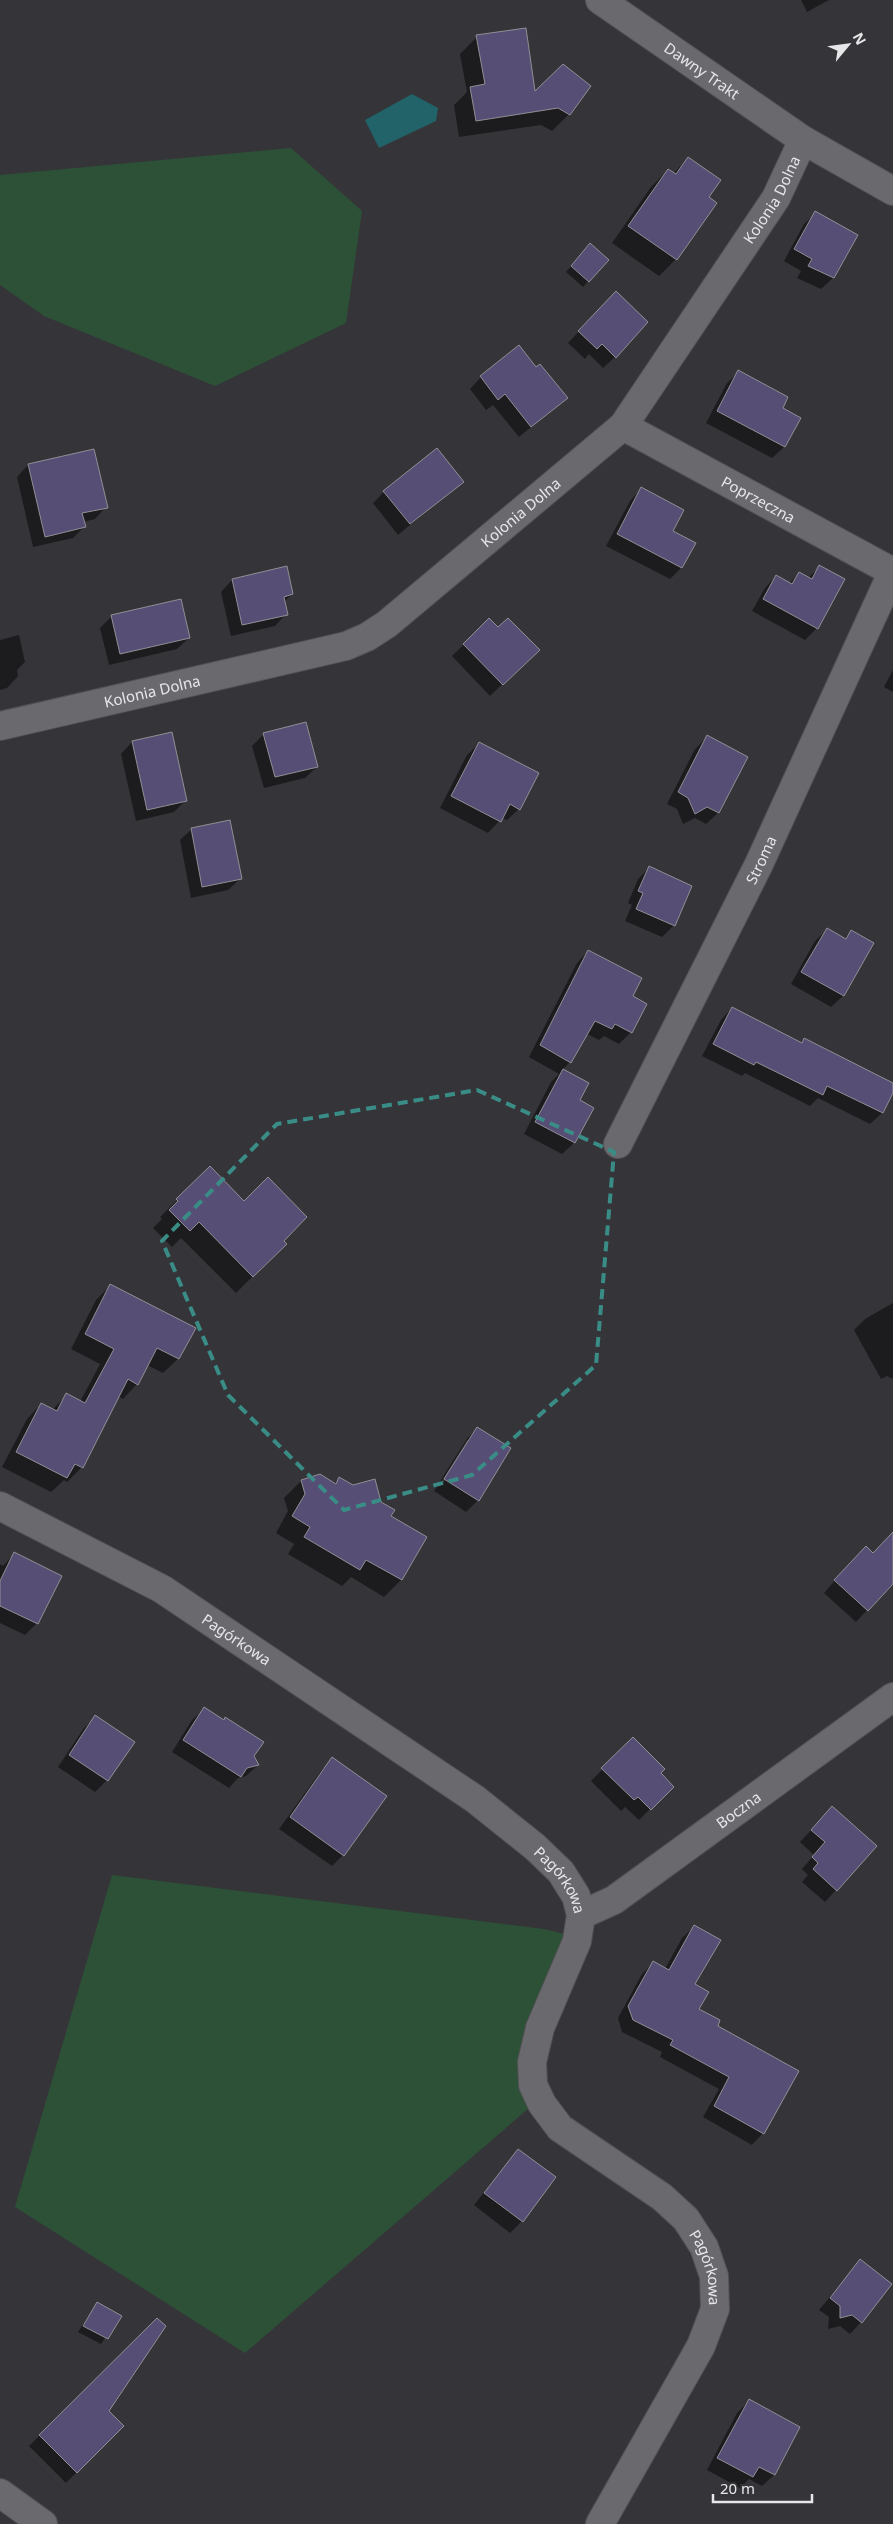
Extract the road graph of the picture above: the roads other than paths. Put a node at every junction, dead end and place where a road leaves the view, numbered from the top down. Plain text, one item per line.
1 (600, 0) edge
2 (803, 140) junction
3 (893, 191) edge
4 (623, 426) junction
5 (893, 572) edge
6 (0, 726) edge
7 (618, 1144) dead end
8 (0, 1506) edge
9 (893, 1698) edge
10 (581, 1915) junction
11 (0, 2493) edge
12 (43, 2524) edge
13 (600, 2524) edge

1 - 2 street, Dawny Trakt
2 - 3 street, Kolonia Dolna
2 - 4 street, Kolonia Dolna
4 - 5 street, Poprzeczna
4 - 6 street, Kolonia Dolna
5 - 7 street, Stroma
8 - 10 street, Pagórkowa
9 - 10 street, Boczna
10 - 13 street, Pagórkowa
11 - 12 street

